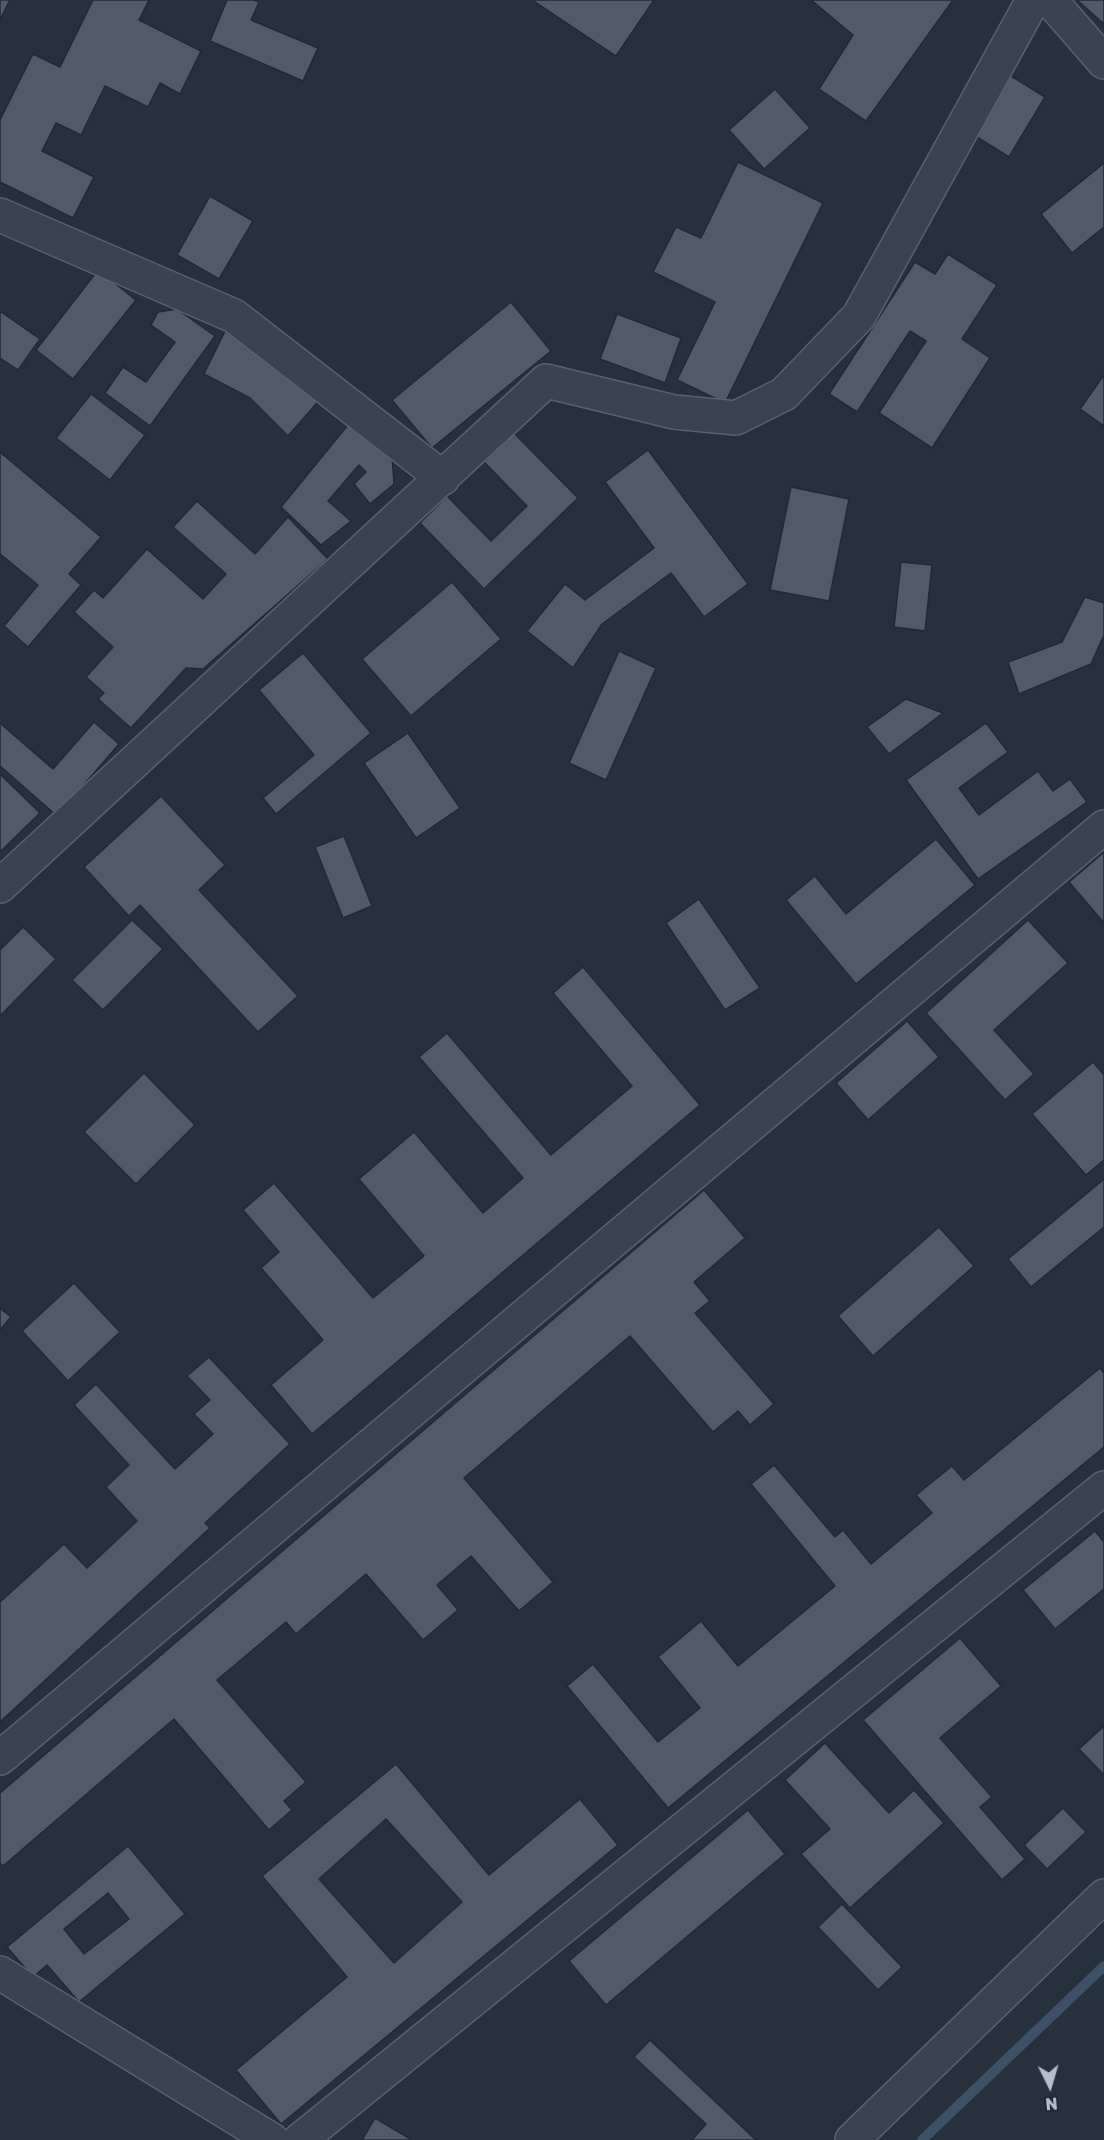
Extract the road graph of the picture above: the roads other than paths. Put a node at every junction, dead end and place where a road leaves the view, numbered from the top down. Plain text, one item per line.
1 (1034, 0) edge
2 (1050, 0) edge
3 (1104, 62) edge
4 (0, 215) edge
5 (442, 478) junction
6 (1104, 827) edge
7 (0, 885) edge
8 (1104, 1488) edge
9 (0, 1758) edge
10 (1104, 1896) edge
11 (0, 1973) edge
12 (272, 2140) edge
13 (300, 2140) edge
14 (852, 2140) edge

1 - 5 street
2 - 3 street
4 - 5 street
5 - 7 street
6 - 9 street
8 - 13 street
10 - 14 street
11 - 12 street

